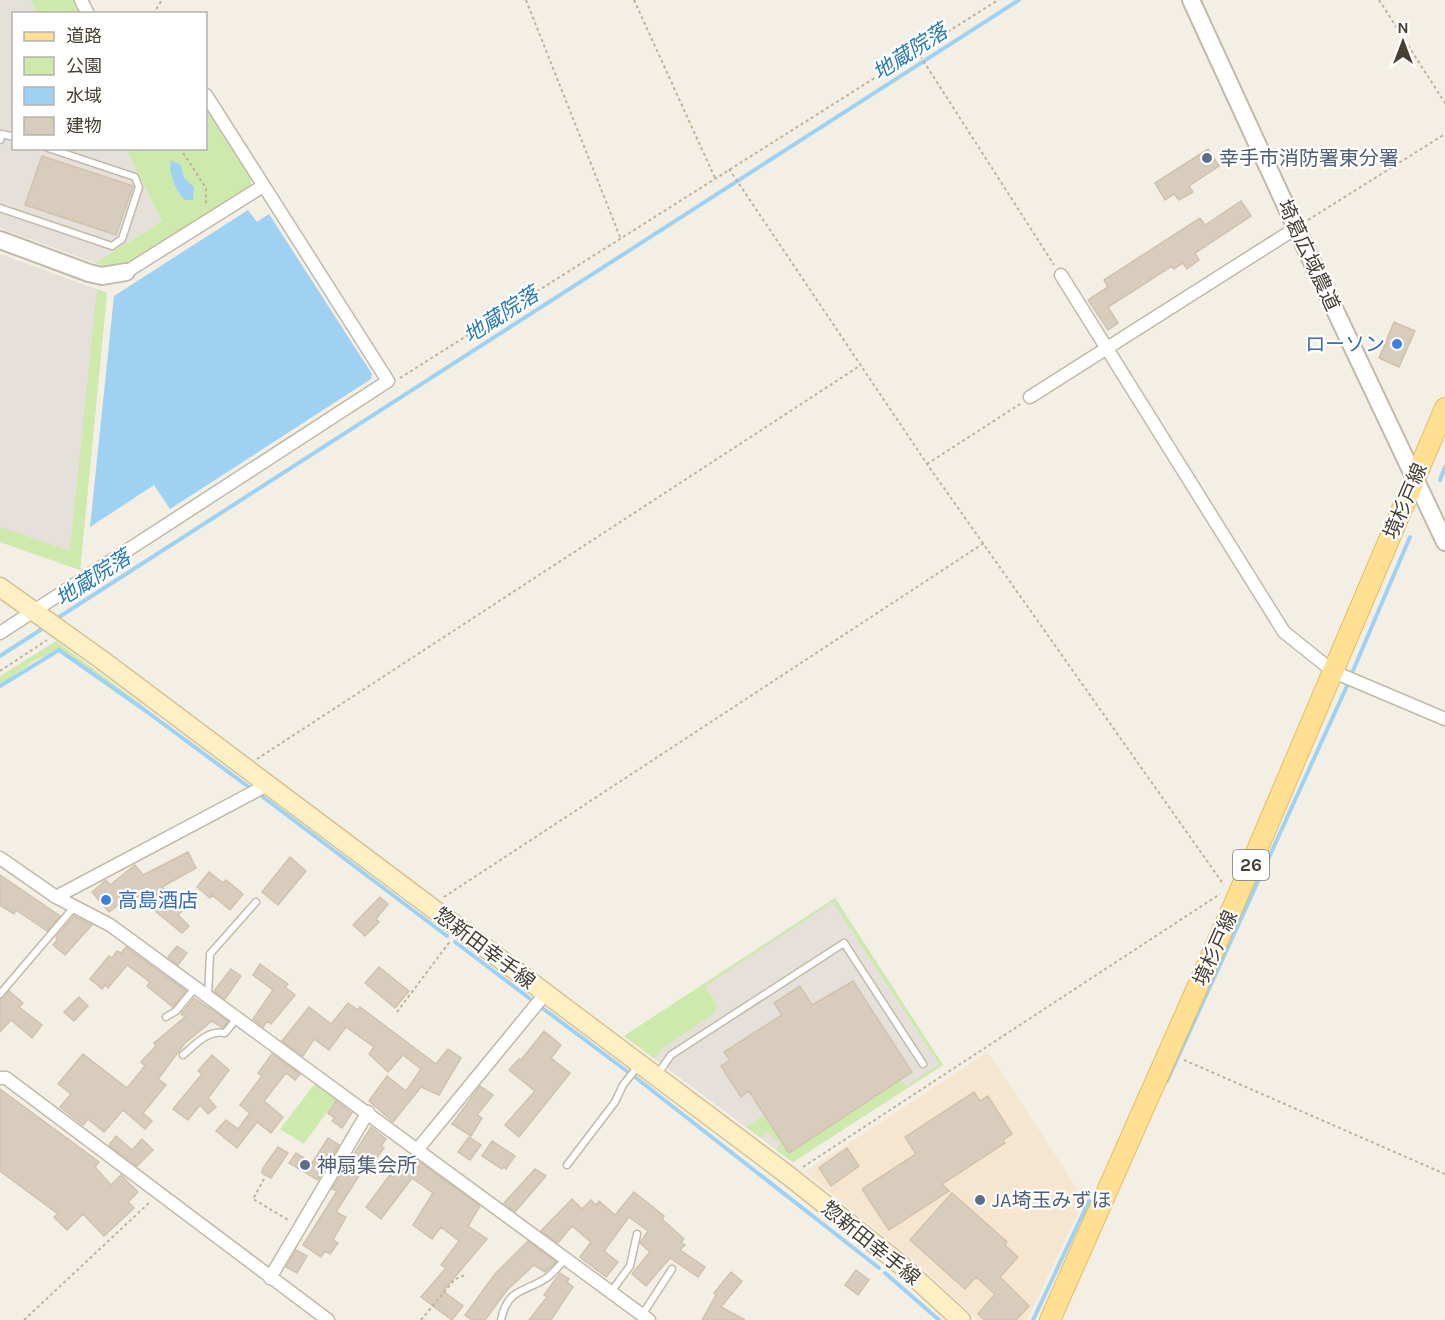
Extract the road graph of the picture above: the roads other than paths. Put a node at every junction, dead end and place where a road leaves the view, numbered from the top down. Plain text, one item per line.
1 (1191, 0) edge
2 (207, 97) edge
3 (12, 136) edge
4 (0, 140) edge
5 (54, 150) edge
6 (263, 186) junction
7 (0, 208) edge
8 (1296, 228) junction
9 (0, 240) edge
10 (126, 272) joint
11 (1061, 275) road end
12 (1105, 349) junction
13 (1030, 398) road end
14 (1445, 408) edge
15 (1415, 479) junction
16 (1445, 542) edge
17 (0, 587) edge
18 (49, 621) junction
19 (0, 633) edge
20 (1334, 672) junction
21 (1445, 720) edge
22 (269, 784) junction
23 (0, 858) edge
24 (56, 897) junction
25 (256, 902) dead end
26 (75, 906) junction
27 (195, 987) junction
28 (0, 994) edge
29 (545, 994) junction
30 (208, 996) junction
31 (166, 1017) dead end
32 (238, 1017) junction
33 (183, 1055) dead end
34 (640, 1063) junction
35 (923, 1064) dead end
36 (657, 1076) junction
37 (0, 1078) edge
38 (368, 1112) junction
39 (417, 1150) junction
40 (567, 1165) dead end
41 (637, 1234) dead end
42 (565, 1259) junction
43 (672, 1269) dead end
44 (270, 1278) junction
45 (611, 1292) junction
46 (646, 1318) edge
47 (327, 1320) edge
48 (501, 1320) edge
49 (961, 1320) edge
50 (1050, 1320) edge

1 - 8 street, 埼葛広域農道
2 - 6 street
3 - 4 lane
5 - 7 lane
6 - 10 street
6 - 18 street
8 - 12 street
8 - 15 street, 埼葛広域農道
9 - 10 street
11 - 12 street
12 - 13 street
12 - 20 street
14 - 15 main road, 境杉戸線 / 26
15 - 16 street, 埼葛広域農道
15 - 20 main road, 境杉戸線 / 26
17 - 18 main road, 惣新田幸手線
18 - 19 street
18 - 22 main road, 惣新田幸手線
20 - 21 street
20 - 50 main road, 境杉戸線 / 26
22 - 24 street
22 - 29 main road, 惣新田幸手線
23 - 24 street
24 - 26 street
25 - 30 lane
26 - 27 street
26 - 28 lane
27 - 30 street
27 - 31 lane
29 - 34 main road, 惣新田幸手線
29 - 39 street
30 - 32 street
32 - 33 lane
32 - 38 street
34 - 36 main road, 惣新田幸手線
34 - 40 lane
35 - 36 lane
36 - 49 main road, 惣新田幸手線
37 - 44 street
38 - 39 street
38 - 44 street
39 - 42 street
41 - 45 lane
42 - 45 street
42 - 48 lane
43 - 46 lane
44 - 47 street
45 - 46 street

